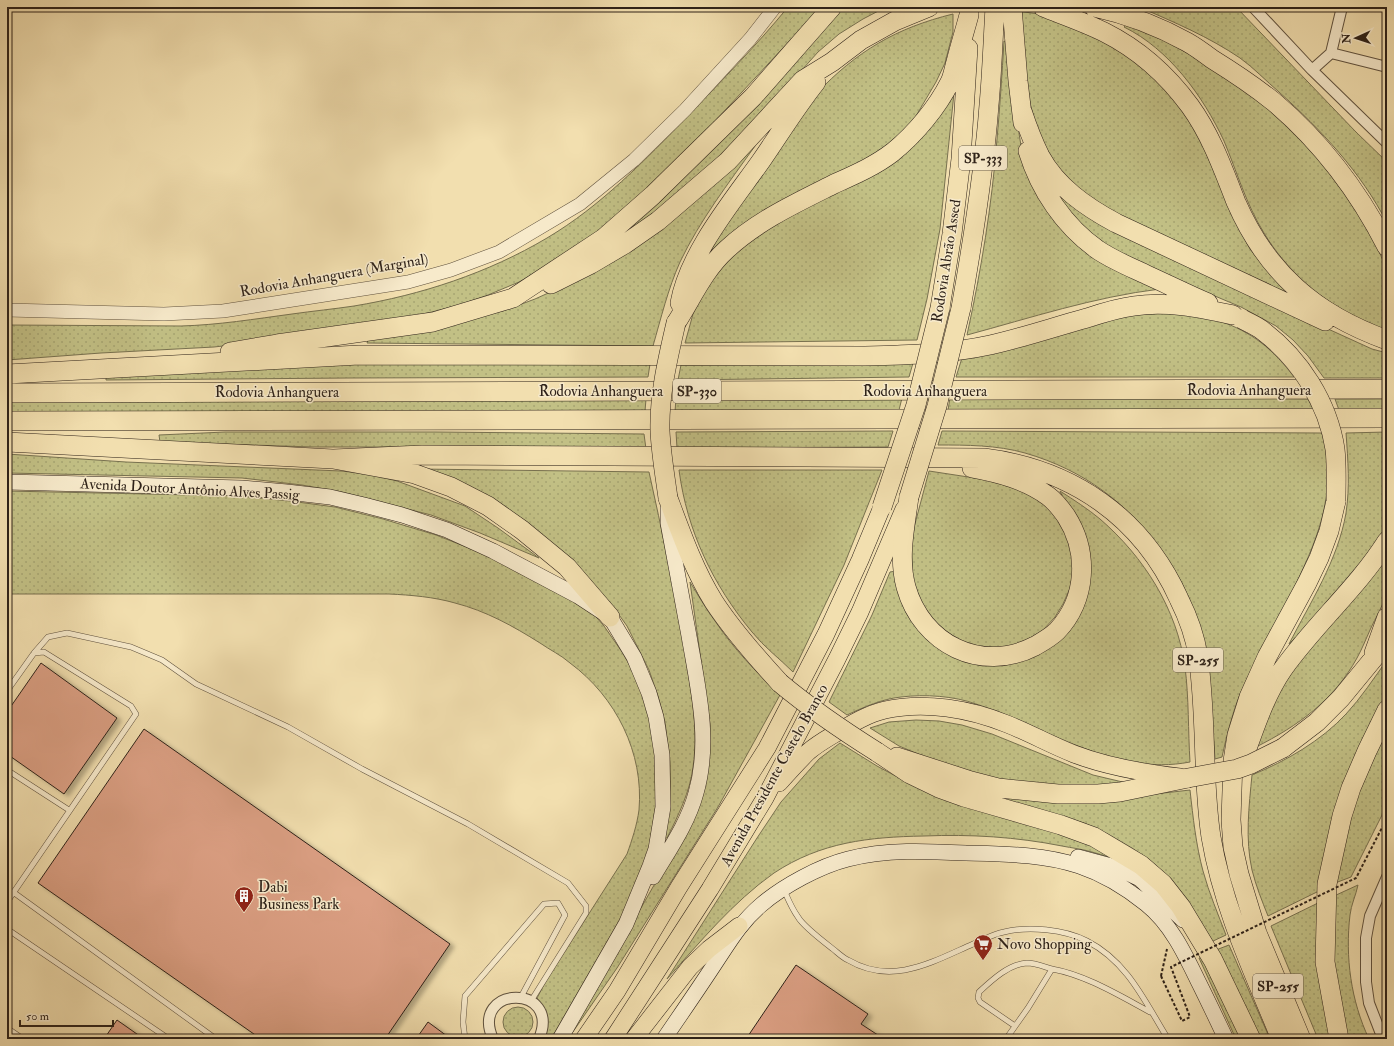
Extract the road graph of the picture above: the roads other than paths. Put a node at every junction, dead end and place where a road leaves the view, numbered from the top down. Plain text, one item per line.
1 (775, 7) edge
2 (832, 7) edge
3 (995, 7) edge
4 (1012, 7) edge
5 (1042, 7) edge
6 (1094, 7) edge
7 (1253, 7) edge
8 (1342, 7) edge
9 (925, 8) edge
10 (969, 11) edge
11 (1331, 53) junction
12 (832, 62) junction
13 (1387, 67) edge
14 (1312, 70) junction
15 (1022, 111) junction
16 (1387, 143) edge
17 (1387, 247) edge
18 (512, 298) junction
19 (7, 310) edge
20 (1238, 317) junction
21 (676, 323) junction
22 (1387, 340) edge
23 (1387, 344) edge
24 (156, 367) junction
25 (7, 374) edge
26 (1387, 389) edge
27 (7, 393) edge
28 (1387, 418) edge
29 (7, 421) edge
30 (7, 442) edge
31 (910, 457) junction
32 (333, 459) junction
33 (7, 482) edge
34 (909, 497) junction
35 (668, 498) junction
36 (882, 507) joint
37 (1387, 540) edge
38 (610, 617) junction
39 (1387, 617) edge
40 (1387, 642) edge
41 (34, 653) junction
42 (1371, 662) junction
43 (7, 691) edge
44 (1387, 710) edge
45 (877, 752) junction
46 (7, 770) edge
47 (1188, 778) junction
48 (1232, 789) junction
49 (765, 798) junction
50 (70, 810) junction
51 (1039, 857) junction
52 (1387, 877) edge
53 (783, 889) junction
54 (13, 892) junction
55 (8, 899) edge
56 (626, 924) junction
57 (739, 926) junction
58 (7, 929) edge
59 (1196, 932) junction
60 (1052, 969) junction
61 (521, 997) junction
62 (531, 1001) junction
63 (1151, 1012) junction
64 (1015, 1026) junction
65 (7, 1028) edge
66 (23, 1039) edge
67 (169, 1039) edge
68 (216, 1039) edge
69 (465, 1039) edge
70 (493, 1039) edge
71 (539, 1039) edge
72 (560, 1039) edge
73 (584, 1039) edge
74 (613, 1039) edge
75 (634, 1039) edge
76 (664, 1039) edge
77 (1006, 1039) edge
78 (1168, 1039) edge
79 (1226, 1039) edge
80 (1251, 1039) edge
81 (1281, 1039) edge
82 (1301, 1039) edge
83 (1339, 1039) edge
84 (1383, 1039) edge

1 - 19 street, Rodovia Anhanguera (Marginal)
2 - 18 highway
3 - 34 highway, Rodovia Abrão Assed / SP-333, bridge
4 - 15 highway
5 - 22 highway
6 - 17 highway
7 - 14 street
8 - 11 street
9 - 12 highway
10 - 21 highway
10 - 36 highway, Rodovia Abrão Assed / SP-333, bridge
11 - 13 street
11 - 14 street
12 - 18 highway
12 - 21 highway
14 - 16 street
15 - 20 highway
15 - 23 highway
18 - 24 highway
20 - 24 highway
20 - 48 highway, SP-255, bridge
21 - 35 highway, bridge
24 - 25 highway
26 - 27 highway, Rodovia Anhanguera / SP-330
28 - 29 highway, Rodovia Anhanguera / SP-330
30 - 32 highway
31 - 32 highway
31 - 34 highway, Rodovia Abrão Assed
31 - 81 highway, SP-255
32 - 38 highway
33 - 38 main road, Avenida Doutor Antônio Alves Passig
34 - 49 main road, Avenida Presidente Castelo Branco
35 - 45 highway, bridge
35 - 56 main road
36 - 73 main road, Avenida Presidente Castelo Branco
37 - 48 highway
38 - 56 main road
39 - 42 highway
40 - 42 highway
41 - 43 lane
41 - 50 lane
41 - 62 lane
42 - 47 highway, bridge
44 - 83 highway
45 - 47 highway
45 - 59 highway
46 - 50 lane
47 - 49 main road
48 - 82 highway, SP-255
49 - 74 main road, Avenida Presidente Castelo Branco
50 - 54 lane
51 - 53 main road
51 - 59 main road
51 - 79 main road
52 - 84 street
53 - 57 main road
53 - 63 lane
54 - 55 lane
54 - 68 lane
56 - 72 main road
57 - 75 main road
57 - 76 main road
58 - 67 lane
59 - 80 highway
60 - 63 lane
60 - 64 lane
60 - 64 lane
61 - 62 street
61 - 69 lane
61 - 70 street
62 - 71 street
63 - 78 lane
64 - 77 lane
65 - 66 lane

